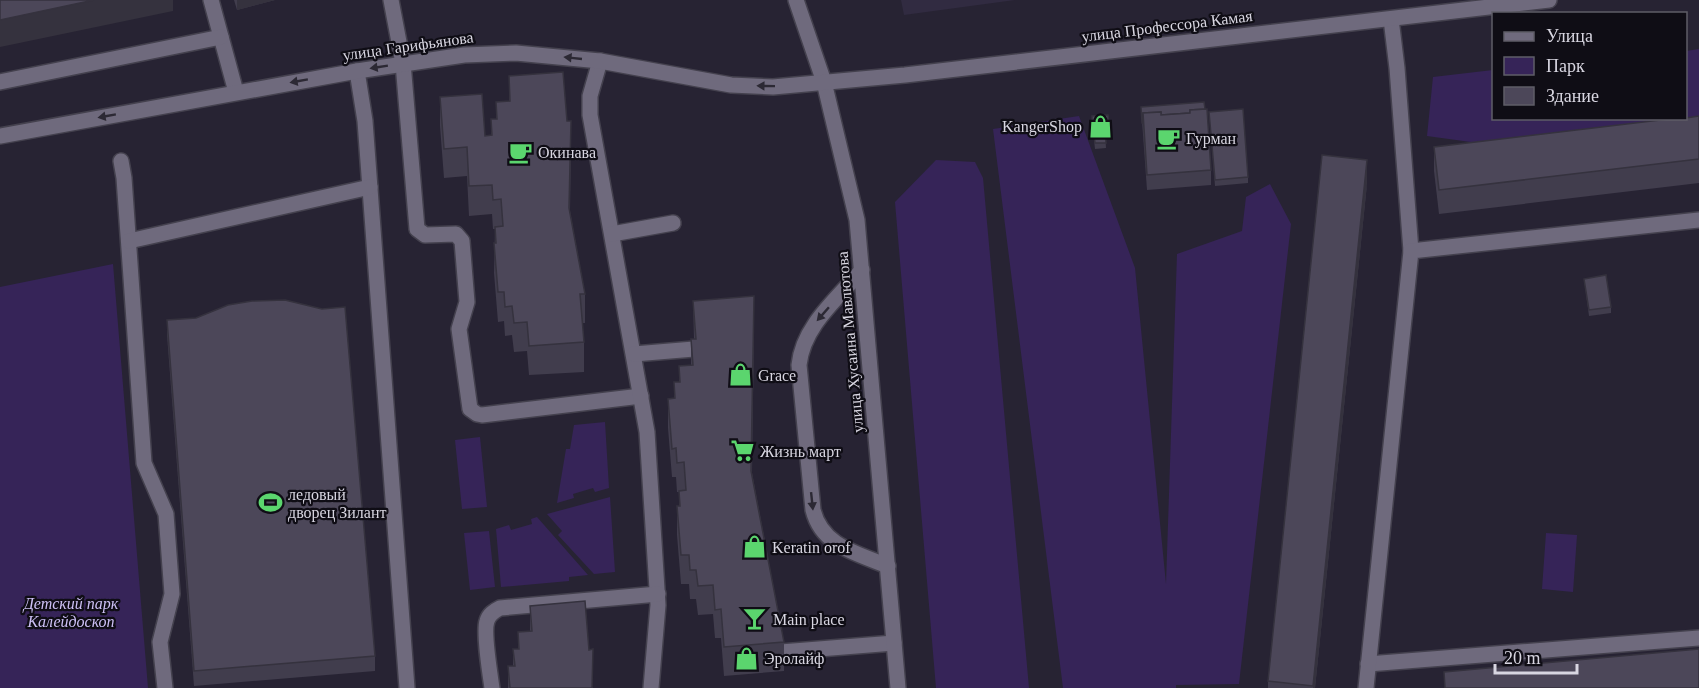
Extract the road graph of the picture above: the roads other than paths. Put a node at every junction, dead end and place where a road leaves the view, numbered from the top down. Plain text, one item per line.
1 (211, 0) edge
2 (391, 0) edge
3 (796, 0) edge
4 (1550, 0) edge
5 (1521, 2) edge
6 (1439, 6) edge
7 (1391, 19) junction
8 (221, 37) junction
9 (600, 61) junction
10 (403, 63) junction
11 (357, 71) junction
12 (0, 81) edge
13 (824, 82) junction
14 (236, 92) junction
15 (0, 136) edge
16 (121, 162) dead end
17 (370, 187) junction
18 (1699, 219) edge
19 (673, 223) dead end
20 (612, 234) junction
21 (129, 241) junction
22 (1411, 251) junction
23 (862, 270) junction
24 (694, 349) edge
25 (634, 354) junction
26 (641, 396) junction
27 (888, 566) junction
28 (658, 594) junction
29 (1699, 638) edge
30 (894, 643) junction
31 (781, 652) edge
32 (1368, 664) junction
33 (165, 688) edge
34 (407, 688) edge
35 (492, 688) edge
36 (651, 688) edge
37 (898, 688) edge
38 (1366, 688) edge

1 - 8 street
2 - 10 street
3 - 13 street, улица Хусаина Мавлютова
4 - 5 street, улица Профессора Камая
5 - 6 street, улица Профессора Камая
6 - 7 street, улица Профессора Камая
7 - 13 street, улица Профессора Камая
7 - 22 street
8 - 12 street
8 - 14 street
9 -> 10 street, улица Гарифьянова
13 -> 9 street, улица Гарифьянова
9 - 20 street
10 -> 11 street, улица Гарифьянова
10 - 26 street
11 -> 14 street, улица Гарифьянова
11 - 17 street
13 - 23 street, улица Хусаина Мавлютова
14 -> 15 street, улица Гарифьянова
16 - 21 street
17 - 21 street
17 - 34 street
18 - 22 street
19 - 20 street
20 - 25 street
21 - 33 street
22 - 32 street
23 - 27 street, улица Хусаина Мавлютова
23 -> 27 street
24 - 25 street
25 - 26 street
26 - 28 street
27 - 30 street, улица Хусаина Мавлютова
28 - 35 street
28 - 36 street
29 - 32 street
30 - 31 street
30 - 37 street, улица Хусаина Мавлютова
32 - 38 street

